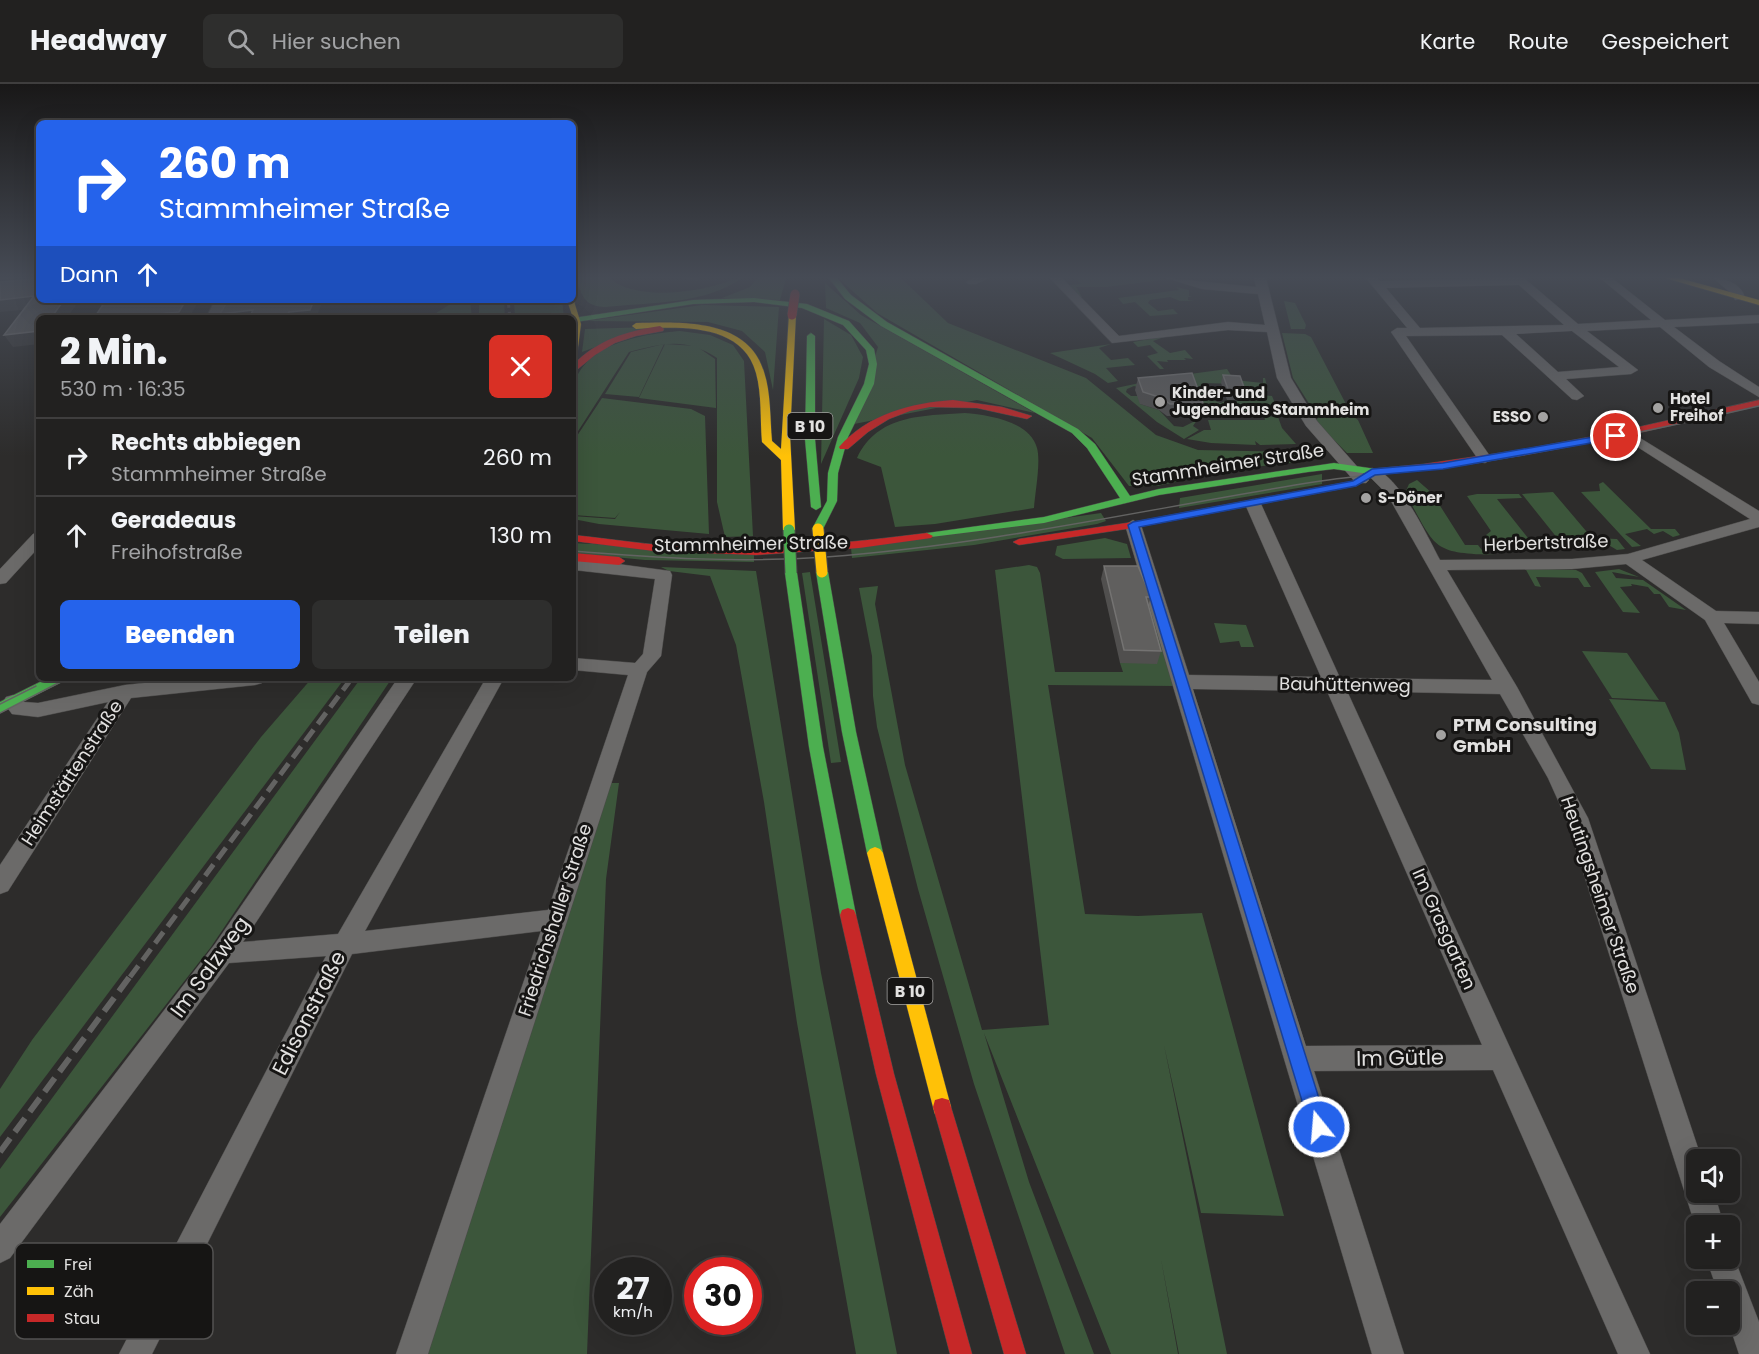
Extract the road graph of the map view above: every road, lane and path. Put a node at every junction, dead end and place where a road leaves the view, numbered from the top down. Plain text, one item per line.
1 (621, 337) edge
2 (731, 337) edge
3 (790, 337) edge
4 (812, 337) edge
5 (861, 337) edge
6 (909, 337) edge
7 (1112, 337) edge
8 (1138, 337) edge
9 (1273, 337) edge
10 (1401, 337) edge
11 (1512, 337) edge
12 (1588, 337) edge
13 (1680, 337) edge
14 (576, 367) edge
15 (1555, 376) junction
16 (1759, 393) edge
17 (1577, 396) dead end
18 (1759, 404) edge
19 (1627, 434) junction
20 (839, 453) junction
21 (1077, 454) dead end
22 (785, 458) junction
23 (1485, 459) junction
24 (1349, 468) junction
25 (1367, 476) junction
26 (1100, 492) dead end
27 (1127, 500) junction
28 (1253, 504) junction
29 (1107, 505) junction
30 (1759, 520) edge
31 (1133, 525) junction
32 (818, 529) junction
33 (576, 537) edge
34 (36, 540) edge
35 (1008, 543) dead end
36 (576, 557) edge
37 (1629, 558) junction
38 (835, 561) dead end
39 (576, 564) edge
40 (1437, 565) junction
41 (0, 579) edge
42 (1712, 617) junction
43 (1759, 618) edge
44 (576, 664) edge
45 (639, 670) junction
46 (53, 681) edge
47 (227, 681) edge
48 (406, 681) edge
49 (493, 681) edge
50 (1182, 682) junction
51 (1335, 685) junction
52 (1508, 687) junction
53 (125, 692) junction
54 (1759, 698) edge
55 (7, 705) edge
56 (0, 884) edge
57 (555, 919) junction
58 (345, 944) junction
59 (223, 952) junction
60 (1501, 1057) junction
61 (1298, 1059) junction
62 (1686, 1152) edge
63 (192, 1243) edge
64 (0, 1248) edge
65 (1725, 1269) edge
66 (143, 1339) edge
67 (135, 1354) edge
68 (412, 1354) edge
69 (962, 1354) edge
70 (1015, 1354) edge
71 (1388, 1354) edge
72 (1634, 1354) edge
73 (1755, 1354) edge

1 - 14 main road, B 10
2 - 22 main road, B 10
3 - 22 main road, B 10, bridge
4 - 32 main road, B 10
5 - 20 main road
6 - 27 main road
7 - 8 street
9 - 24 street, Heutingsheimer Straße
10 - 23 street
11 - 15 street
12 - 15 street
13 - 16 street
15 - 17 street
18 - 19 main road
19 - 23 main road
19 - 30 street
20 - 21 main road
20 - 32 main road
22 - 69 main road, B 10, bridge
23 - 25 main road
24 - 25 street, Heutingsheimer Straße
24 - 27 main road, Stammheimer Straße
25 - 28 main road
25 - 40 street, Heutingsheimer Straße
26 - 29 main road
27 - 29 main road, Stammheimer Straße
27 - 31 main road
28 - 31 main road
28 - 51 street, Im Grasgarten
29 - 31 main road
29 - 33 main road, Stammheimer Straße
30 - 37 street, Herbertstraße
31 - 35 main road
31 - 50 street
32 - 70 main road, B 10, bridge
34 - 41 street
36 - 38 main road, Stammheimer Straße
37 - 40 street, Herbertstraße
37 - 42 street
39 - 45 street, Friedrichshaller Straße
40 - 52 street, Heutingsheimer Straße
42 - 43 street
42 - 54 street
44 - 45 street
45 - 57 street, Friedrichshaller Straße
46 - 55 main road
47 - 53 street
48 - 59 street, Im Salzweg
49 - 58 street, Edisonstraße
50 - 51 street, Bauhüttenweg
50 - 61 street
51 - 52 street, Bauhüttenweg
51 - 60 street, Im Grasgarten
52 - 62 street, Heutingsheimer Straße
53 - 55 street
53 - 56 street, Heimstättenstraße
57 - 58 street
57 - 68 street, Friedrichshaller Straße
58 - 59 street
58 - 63 street, Edisonstraße
59 - 64 street, Im Salzweg
60 - 61 street, Im Gütle
60 - 72 street, Im Grasgarten
61 - 71 street
65 - 73 street
66 - 67 street, Edisonstraße

